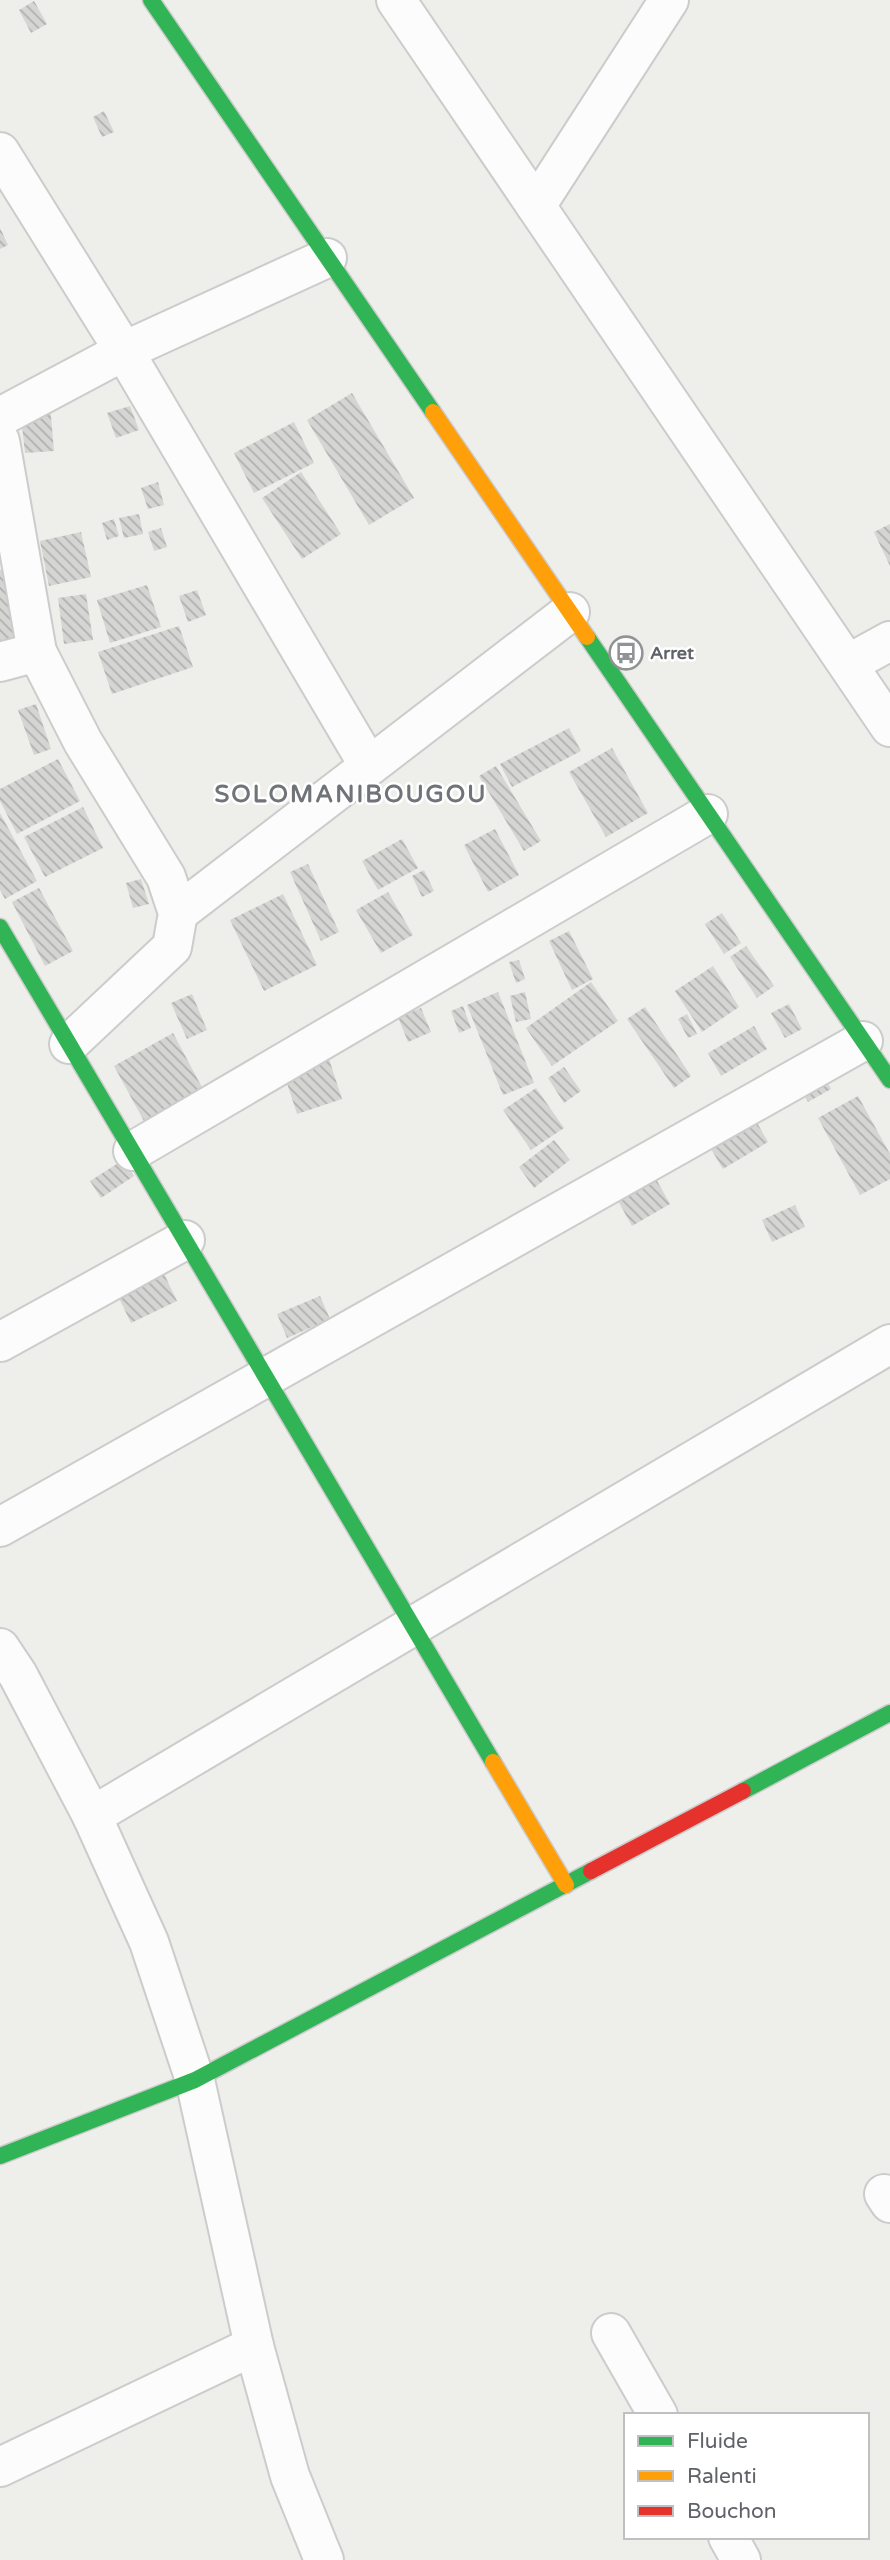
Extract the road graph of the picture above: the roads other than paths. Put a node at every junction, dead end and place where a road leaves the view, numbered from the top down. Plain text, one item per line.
1 (151, 0) edge
2 (396, 0) edge
3 (669, 0) edge
4 (0, 152) edge
5 (536, 206) junction
6 (327, 258) junction
7 (124, 351) junction
8 (0, 417) edge
9 (0, 441) edge
10 (570, 612) junction
11 (890, 641) edge
12 (37, 652) junction
13 (0, 662) edge
14 (848, 664) junction
15 (890, 727) edge
16 (369, 766) junction
17 (708, 814) junction
18 (178, 913) junction
19 (0, 927) edge
20 (863, 1041) junction
21 (69, 1044) junction
22 (890, 1080) edge
23 (133, 1151) junction
24 (185, 1240) junction
25 (0, 1342) edge
26 (890, 1344) edge
27 (266, 1377) junction
28 (0, 1527) edge
29 (413, 1625) junction
30 (6, 1670) edge
31 (890, 1713) edge
32 (92, 1816) junction
33 (566, 1885) junction
34 (195, 2080) junction
35 (0, 2156) edge
36 (611, 2333) dead end
37 (254, 2346) junction
38 (657, 2413) edge
39 (0, 2467) edge
40 (729, 2539) edge
41 (324, 2560) edge
42 (741, 2560) edge

1 - 6 street
2 - 5 street
3 - 5 street
4 - 7 street
5 - 14 street
6 - 7 street
6 - 10 street
7 - 8 street
7 - 16 street
9 - 12 street
10 - 16 street
10 - 17 street
11 - 14 street
12 - 13 street
12 - 18 street
14 - 15 street
16 - 18 street
17 - 20 street
17 - 23 street
18 - 21 street
19 - 21 street
20 - 22 street
20 - 27 street
21 - 23 street
23 - 24 street
24 - 25 street
24 - 27 street
26 - 29 street
27 - 28 street
27 - 29 street
29 - 32 street
29 - 33 street
30 - 32 street
31 - 33 street
32 - 34 street
33 - 34 street
34 - 35 street
34 - 37 street
36 - 38 street
37 - 39 street
37 - 41 street
40 - 42 street

